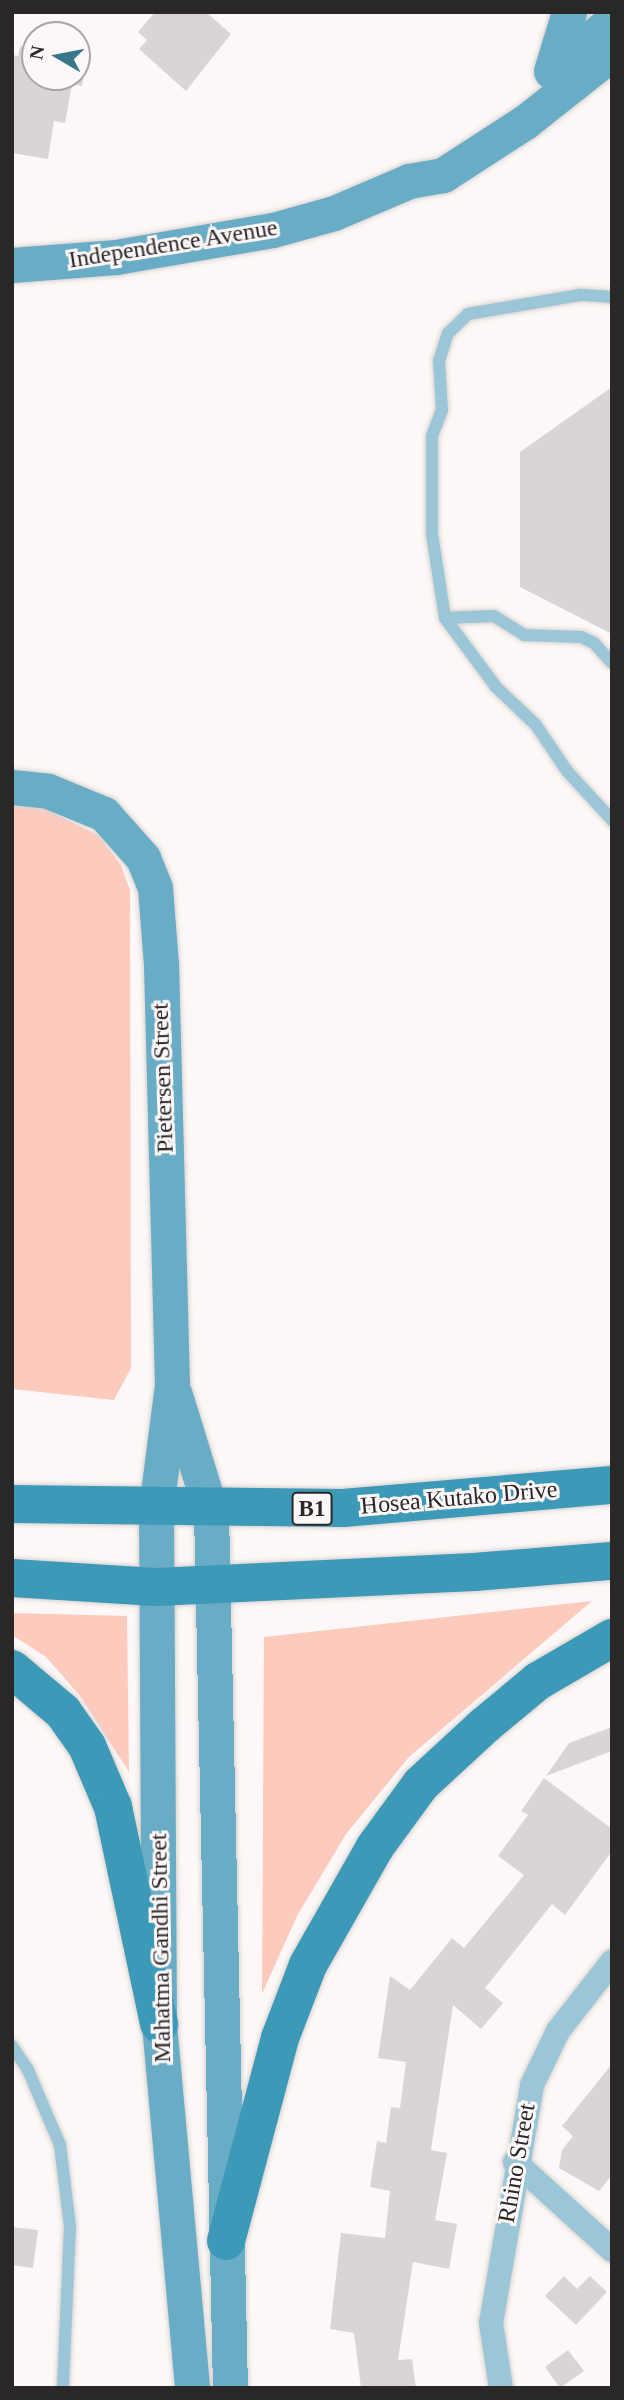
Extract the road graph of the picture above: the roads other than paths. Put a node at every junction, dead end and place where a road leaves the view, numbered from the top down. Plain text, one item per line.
1 (569, 12) edge
2 (612, 21) edge
3 (612, 53) edge
4 (551, 71) junction
5 (409, 181) junction
6 (12, 265) edge
7 (612, 297) edge
8 (445, 618) junction
9 (612, 663) edge
10 (12, 787) edge
11 (612, 820) edge
12 (172, 1385) junction
13 (612, 1485) edge
14 (12, 1504) edge
15 (156, 1508) junction
16 (211, 1508) junction
17 (612, 1561) edge
18 (12, 1578) edge
19 (213, 1585) junction
20 (156, 1587) junction
21 (612, 1638) edge
22 (12, 1669) edge
23 (612, 1962) edge
24 (159, 2024) junction
25 (12, 2046) edge
26 (515, 2162) junction
27 (226, 2241) junction
28 (612, 2250) edge
29 (63, 2388) edge
30 (192, 2388) edge
31 (230, 2388) edge
32 (501, 2388) edge

1 - 4 street
2 - 4 street, Independence Avenue
3 - 5 street, Independence Avenue
4 - 5 street, Independence Avenue
5 - 6 street, Independence Avenue
7 - 8 lane
8 - 9 lane
8 - 11 lane
10 - 12 street, Pietersen Street
12 - 15 street, Pietersen Street
12 - 16 street, Pietersen Street
13 - 16 main road, Hosea Kutako Drive / B1
14 - 15 main road, Hosea Kutako Drive / B1
15 - 16 main road, Hosea Kutako Drive / B1
15 - 20 street, Mahatma Gandhi Street
16 - 19 street
17 - 19 main road
18 - 20 main road
19 - 20 main road
19 - 27 street
20 - 24 street, Mahatma Gandhi Street
21 - 27 main road
22 - 24 main road
23 - 26 street, Rhino Street
24 - 30 street, Mahatma Gandhi Street
25 - 29 lane
26 - 28 street
26 - 32 street, Rhino Street
27 - 31 street

